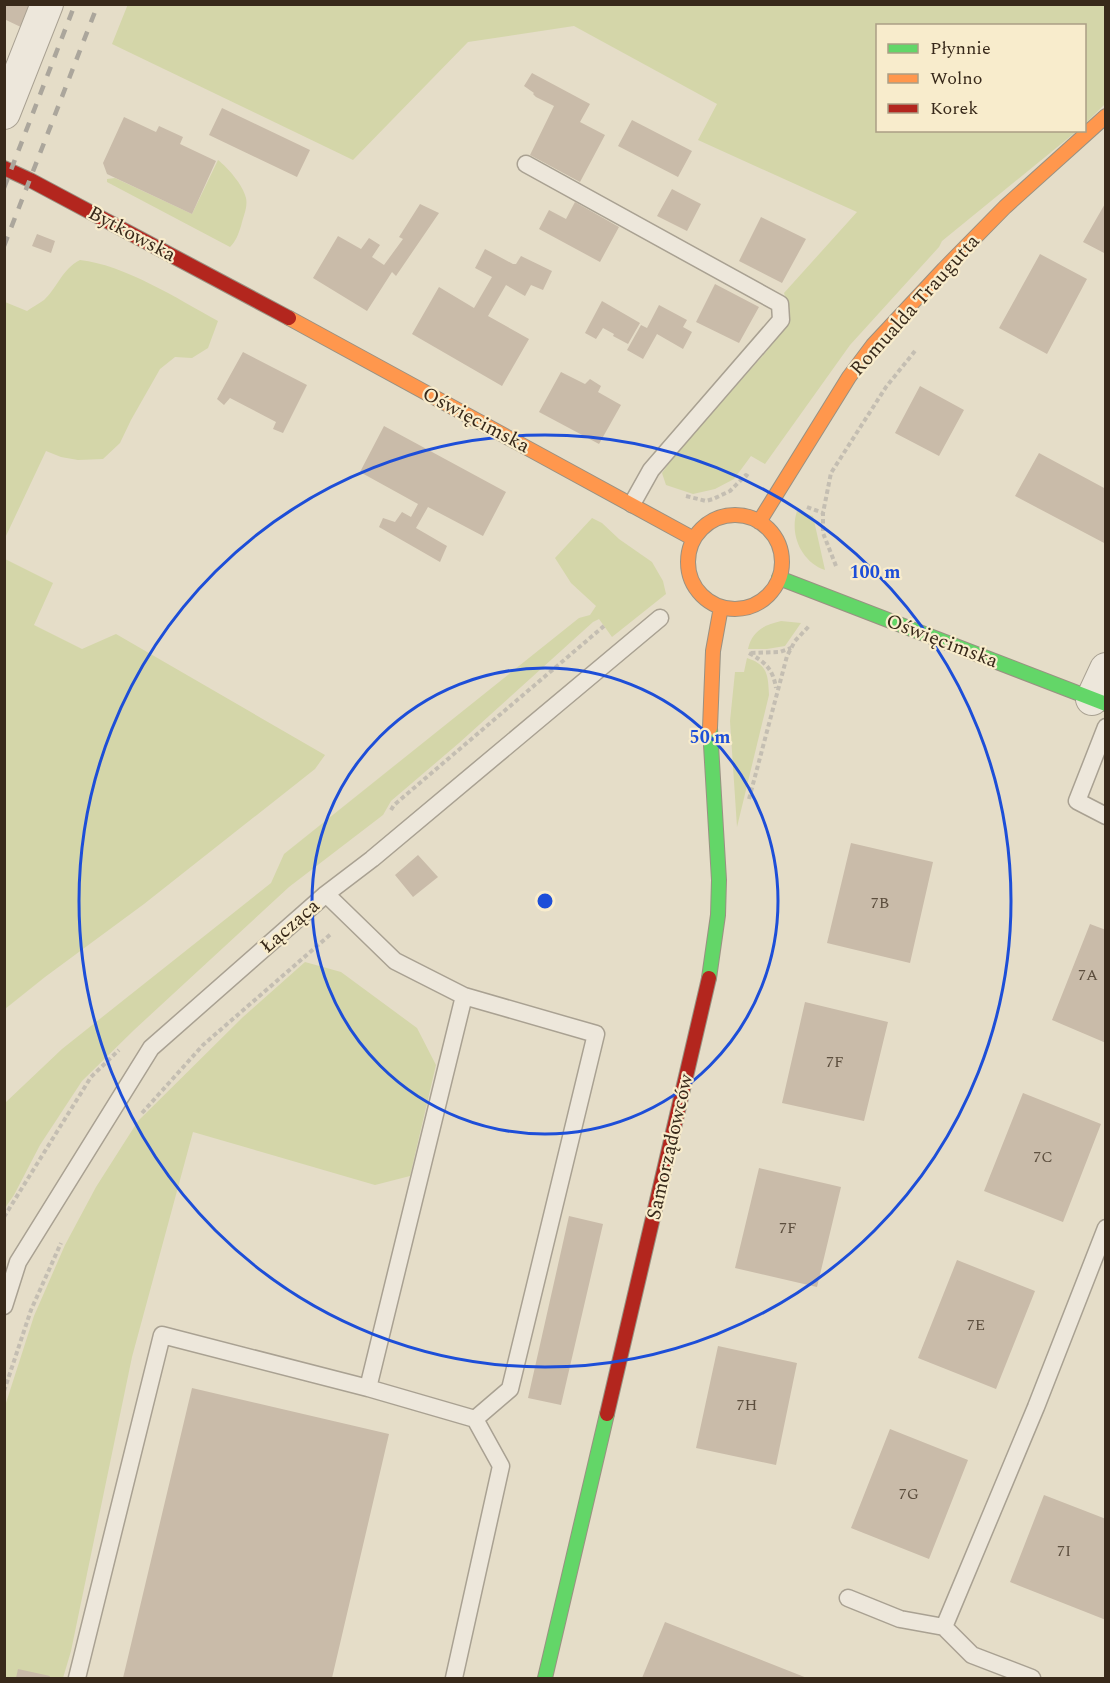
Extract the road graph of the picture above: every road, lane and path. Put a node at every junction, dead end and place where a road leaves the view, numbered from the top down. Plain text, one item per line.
1 (47, 4) edge
2 (4, 112) edge
3 (1106, 116) edge
4 (526, 164) dead end
5 (4, 168) edge
6 (259, 302) joint
7 (922, 343) dead end
8 (746, 475) dead end
9 (680, 495) dead end
10 (632, 504) junction
11 (759, 522) junction
12 (694, 539) junction
13 (837, 567) dead end
14 (779, 578) junction
15 (721, 607) junction
16 (660, 618) dead end
17 (813, 622) dead end
18 (792, 648) junction
19 (742, 653) dead end
20 (749, 653) junction
21 (1106, 669) edge
22 (781, 673) dead end
23 (776, 692) dead end
24 (1099, 701) edge
25 (1106, 727) edge
26 (1106, 816) edge
27 (326, 894) junction
28 (350, 917) junction
29 (464, 996) junction
30 (140, 1114) dead end
31 (1106, 1227) edge
32 (63, 1239) dead end
33 (4, 1306) edge
34 (368, 1388) junction
35 (4, 1391) edge
36 (475, 1419) junction
37 (848, 1598) dead end
38 (944, 1626) junction
39 (77, 1678) edge
40 (454, 1678) edge
41 (545, 1678) edge
42 (1032, 1678) edge

1 - 2 street
3 - 11 street, Romualda Traugutta
4 - 10 lane
5 - 6 street, Bytkowska
6 - 10 street, Oświęcimska
7 - 13 path
8 - 9 path
10 - 12 street, Oświęcimska
11 - 12 street
11 - 14 street
12 - 15 street
14 - 15 street
14 - 24 street, Oświęcimska
15 - 41 street, Samorządowców
16 - 27 lane, Łącząca
17 - 18 path
18 - 20 path
18 - 22 path
19 - 20 path
20 - 23 path
21 - 24 street
25 - 26 lane
27 - 28 lane
27 - 33 lane, Łącząca
28 - 29 lane
28 - 30 path
29 - 34 lane
29 - 36 lane
31 - 38 lane
32 - 35 path
34 - 36 lane
34 - 39 lane
36 - 40 lane
37 - 38 lane
38 - 42 lane

